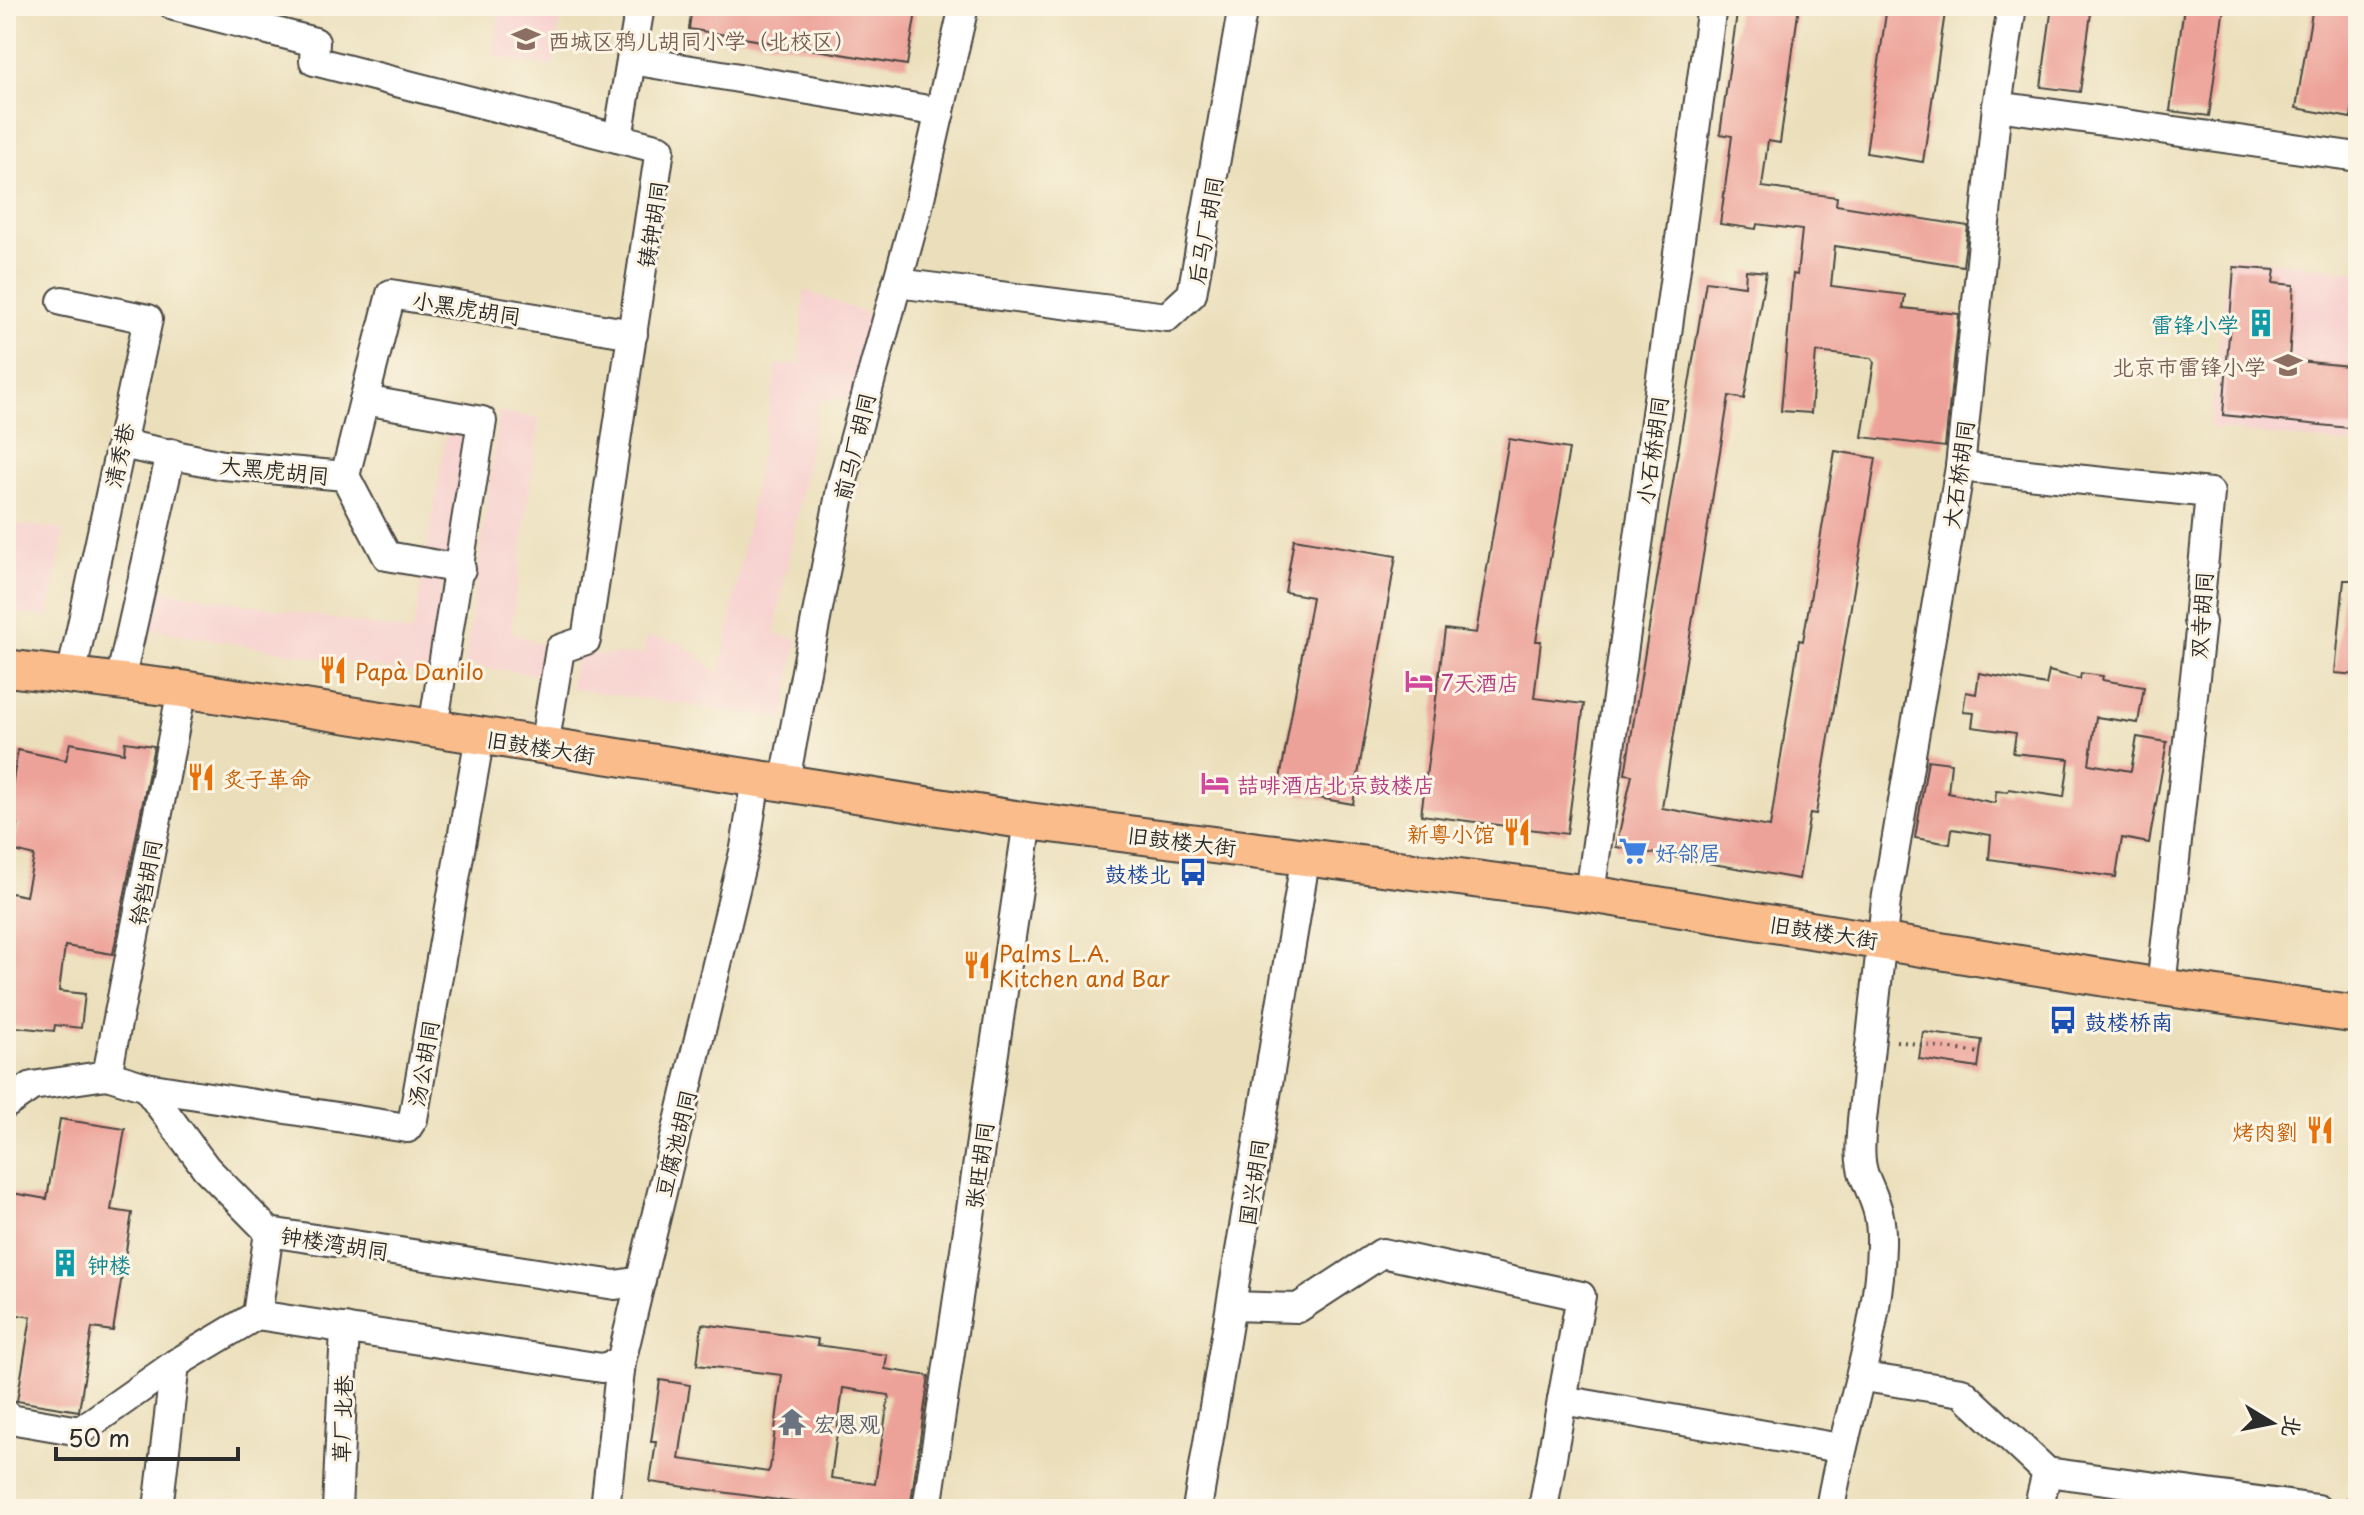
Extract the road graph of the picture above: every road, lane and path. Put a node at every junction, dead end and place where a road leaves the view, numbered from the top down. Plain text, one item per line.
1 (174, 6) edge
2 (640, 6) edge
3 (964, 6) edge
4 (1243, 6) edge
5 (1712, 6) edge
6 (2012, 6) edge
7 (632, 60) junction
8 (1997, 106) junction
9 (940, 112) junction
10 (618, 138) junction
11 (2358, 157) edge
12 (897, 283) junction
13 (62, 301) dead end
14 (633, 334) junction
15 (364, 400) junction
16 (121, 444) junction
17 (171, 453) junction
18 (1960, 467) junction
19 (345, 476) junction
20 (461, 569) junction
21 (6, 668) edge
22 (71, 676) junction
23 (120, 681) junction
24 (182, 689) junction
25 (433, 728) junction
26 (480, 736) junction
27 (544, 747) junction
28 (770, 782) junction
29 (1028, 821) junction
30 (1306, 855) junction
31 (1590, 894) junction
32 (1883, 940) junction
33 (2161, 987) junction
34 (2358, 1015) edge
35 (1921, 1044) dead end
36 (1980, 1053) dead end
37 (107, 1075) junction
38 (146, 1087) junction
39 (6, 1104) edge
40 (269, 1232) junction
41 (641, 1281) junction
42 (1231, 1306) junction
43 (257, 1315) junction
44 (345, 1328) junction
45 (621, 1362) junction
46 (175, 1364) junction
47 (1863, 1377) junction
48 (1562, 1400) junction
49 (7, 1417) edge
50 (1840, 1448) junction
51 (2047, 1472) junction
52 (158, 1509) edge
53 (337, 1509) edge
54 (605, 1509) edge
55 (927, 1509) edge
56 (1197, 1509) edge
57 (1543, 1509) edge
58 (1830, 1509) edge
59 (2038, 1509) edge
60 (2317, 1509) edge

1 - 10 street, 铸钟胡同
2 - 7 street
3 - 9 street, 前马厂胡同
4 - 12 street, 后马厂胡同
5 - 31 street, 小石桥胡同
6 - 8 street, 大石桥胡同
7 - 9 street
7 - 10 street
8 - 11 street
8 - 18 street, 大石桥胡同
9 - 12 street, 前马厂胡同
10 - 14 street, 铸钟胡同
12 - 28 street, 前马厂胡同
13 - 16 street, 清秀巷
14 - 15 street, 小黑虎胡同
14 - 27 street, 铸钟胡同
15 - 19 street, 小黑虎胡同
15 - 20 street
16 - 17 street, 大黑虎胡同
16 - 22 street, 清秀巷
17 - 19 street, 大黑虎胡同
17 - 23 street
18 - 32 street, 大石桥胡同
18 - 33 street, 双寺胡同
19 - 20 street, 大黑虎胡同
20 - 25 street
21 - 22 main road, 旧鼓楼大街
22 - 23 main road, 旧鼓楼大街
23 - 24 main road, 旧鼓楼大街
24 - 25 main road, 旧鼓楼大街
24 - 37 street, 铃铛胡同
25 - 26 main road, 旧鼓楼大街
26 - 27 main road, 旧鼓楼大街
26 - 38 street, 汤公胡同
27 - 28 main road, 旧鼓楼大街
28 - 29 main road, 旧鼓楼大街
28 - 41 street, 豆腐池胡同
29 - 30 main road, 旧鼓楼大街
29 - 55 street, 张旺胡同
30 - 31 main road, 旧鼓楼大街
30 - 42 street, 国兴胡同
31 - 32 main road, 旧鼓楼大街
32 - 33 main road, 旧鼓楼大街
32 - 47 street, 大石桥胡同
33 - 34 main road, 旧鼓楼大街
35 - 36 path
37 - 38 street
37 - 39 street
38 - 40 street, 钟楼湾胡同
40 - 41 street, 钟楼湾胡同
40 - 43 street
41 - 45 street, 豆腐池胡同
42 - 48 street
42 - 56 street, 国兴胡同
43 - 44 street
43 - 46 street
44 - 45 street
44 - 53 street, 草厂北巷
45 - 54 street, 豆腐池胡同
46 - 49 street
46 - 52 street
47 - 50 street, 大石桥胡同
47 - 51 street
48 - 50 street
48 - 57 street
50 - 58 street, 大石桥胡同
51 - 59 street
51 - 60 street

